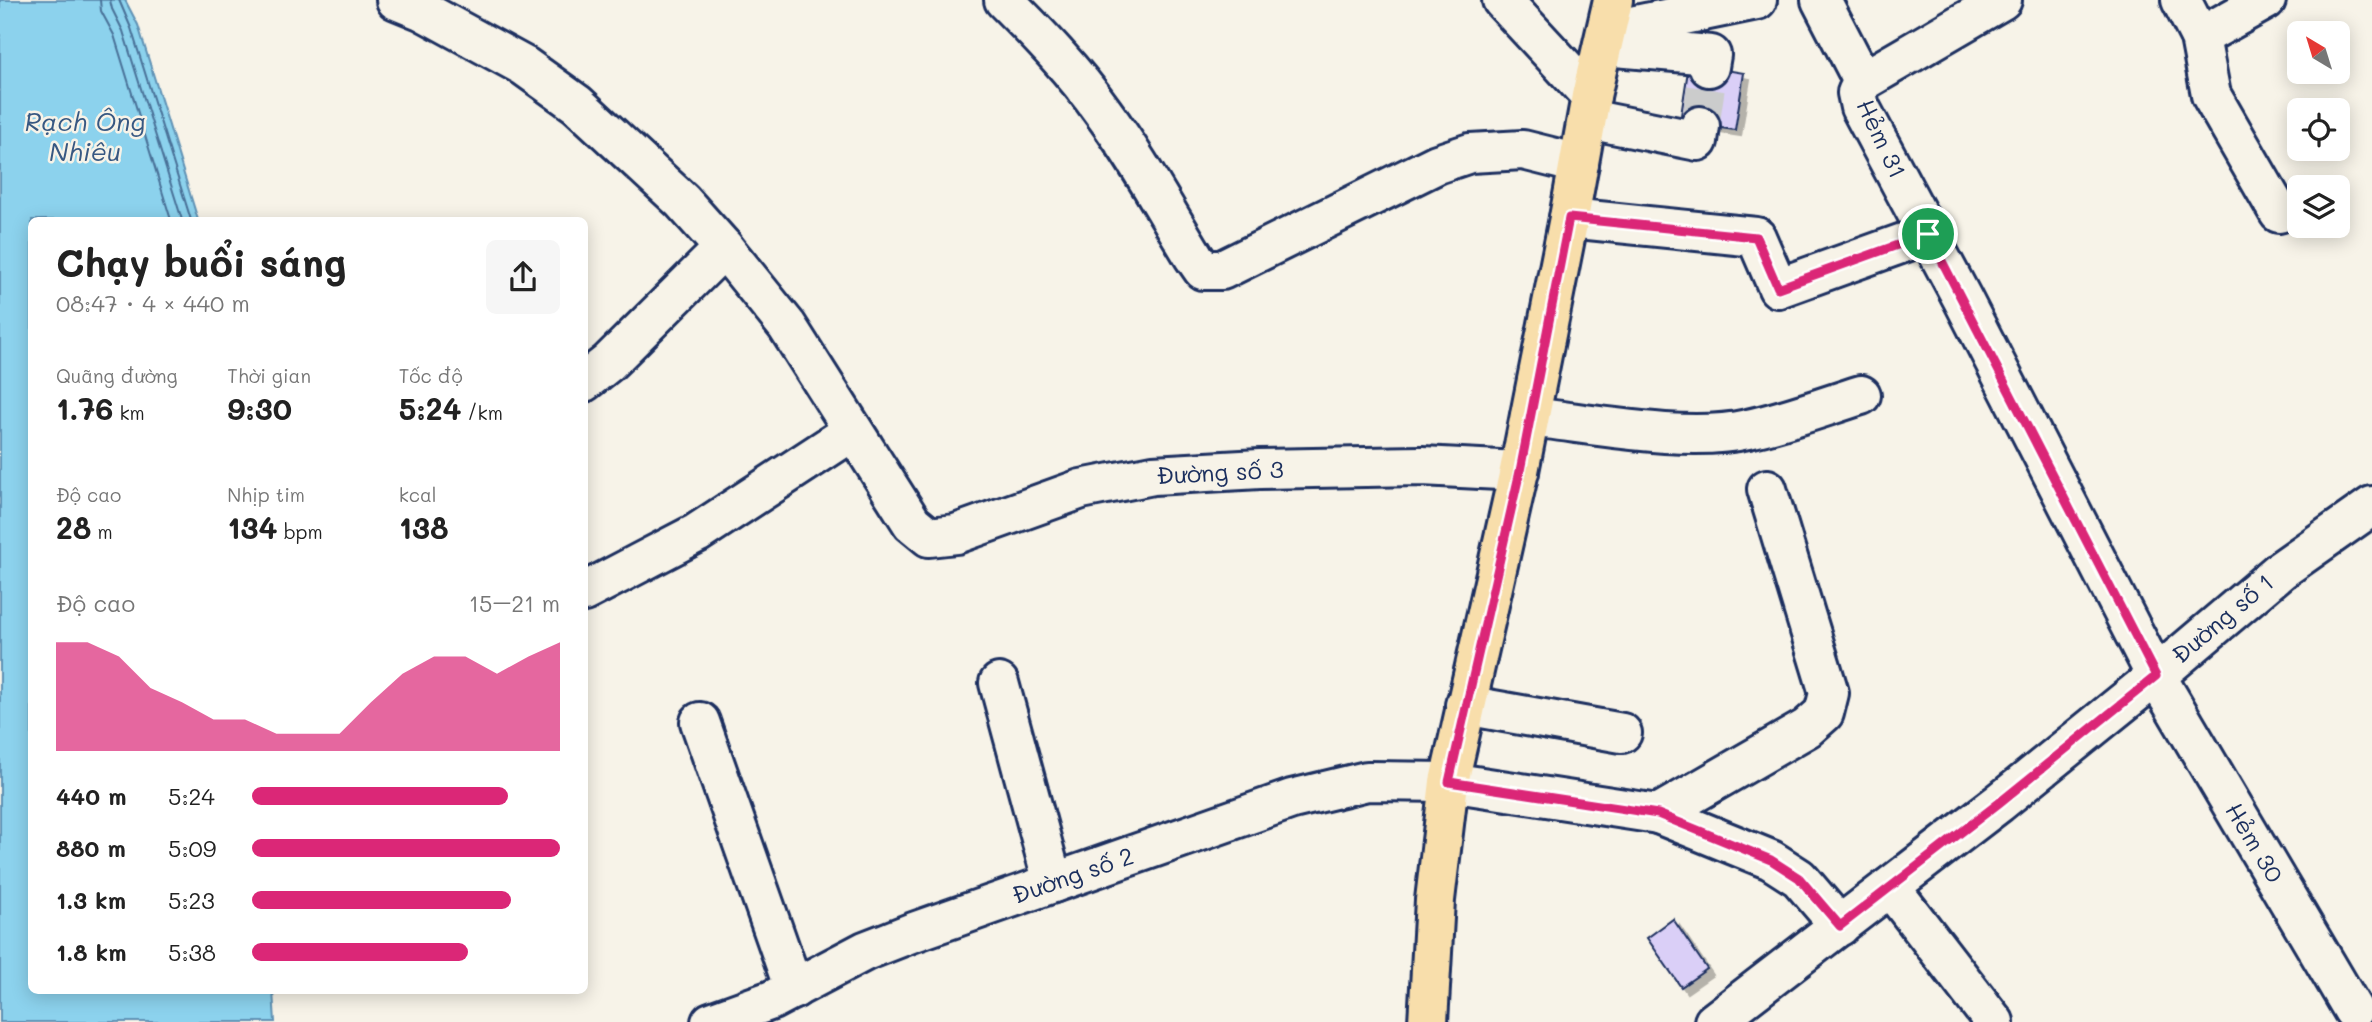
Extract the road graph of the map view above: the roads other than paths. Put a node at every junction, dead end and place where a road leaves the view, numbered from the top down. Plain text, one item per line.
1 (396, 0) edge
2 (1004, 0) edge
3 (1502, 0) edge
4 (1757, 0) edge
5 (1821, 0) edge
6 (2001, 0) edge
7 (2180, 0) edge
8 (2266, 0) edge
9 (1608, 25) edge
10 (2200, 37) junction
11 (1709, 67) dead end
12 (1863, 81) junction
13 (1589, 107) junction
14 (1700, 126) dead end
15 (1578, 164) junction
16 (2279, 213) dead end
17 (1569, 218) junction
18 (1928, 234) junction
19 (724, 248) junction
20 (588, 379) edge
21 (1861, 396) dead end
22 (1530, 417) junction
23 (853, 431) junction
24 (1520, 471) junction
25 (1767, 489) dead end
26 (2372, 506) edge
27 (588, 590) edge
28 (2156, 676) junction
29 (999, 683) dead end
30 (1465, 705) junction
31 (700, 722) dead end
32 (1622, 733) dead end
33 (1449, 782) junction
34 (1658, 814) junction
35 (1053, 883) junction
36 (1890, 887) junction
37 (1840, 926) junction
38 (782, 1004) edge
39 (2353, 1010) dead end
40 (711, 1022) edge
41 (1428, 1022) edge
42 (1714, 1022) edge
43 (1994, 1022) edge

1 - 19 street
2 - 15 street
3 - 13 street
4 - 9 street
5 - 12 street
6 - 12 street, Hẻm 31
7 - 10 street
8 - 10 street
9 - 11 street
9 - 13 main road
10 - 16 street
12 - 18 street, Hẻm 31
13 - 14 street
13 - 15 main road
15 - 17 main road
17 - 18 street
17 - 22 main road
18 - 28 street, Hẻm 31
19 - 20 street
19 - 23 street
21 - 22 street
22 - 24 main road
23 - 24 street, Đường số 3
23 - 27 street
24 - 30 main road
25 - 34 street
26 - 28 street, Đường số 1
28 - 36 street, Đường số 1
28 - 39 street, Hẻm 30
29 - 35 street
30 - 32 street
30 - 33 main road
31 - 38 street
33 - 34 street, Đường số 2
33 - 35 street, Đường số 2
33 - 41 main road
34 - 37 street, Đường số 2
35 - 38 street, Đường số 2
36 - 37 street, Đường số 1
36 - 43 street
37 - 42 street, Đường số 1
38 - 40 street, Đường số 2

